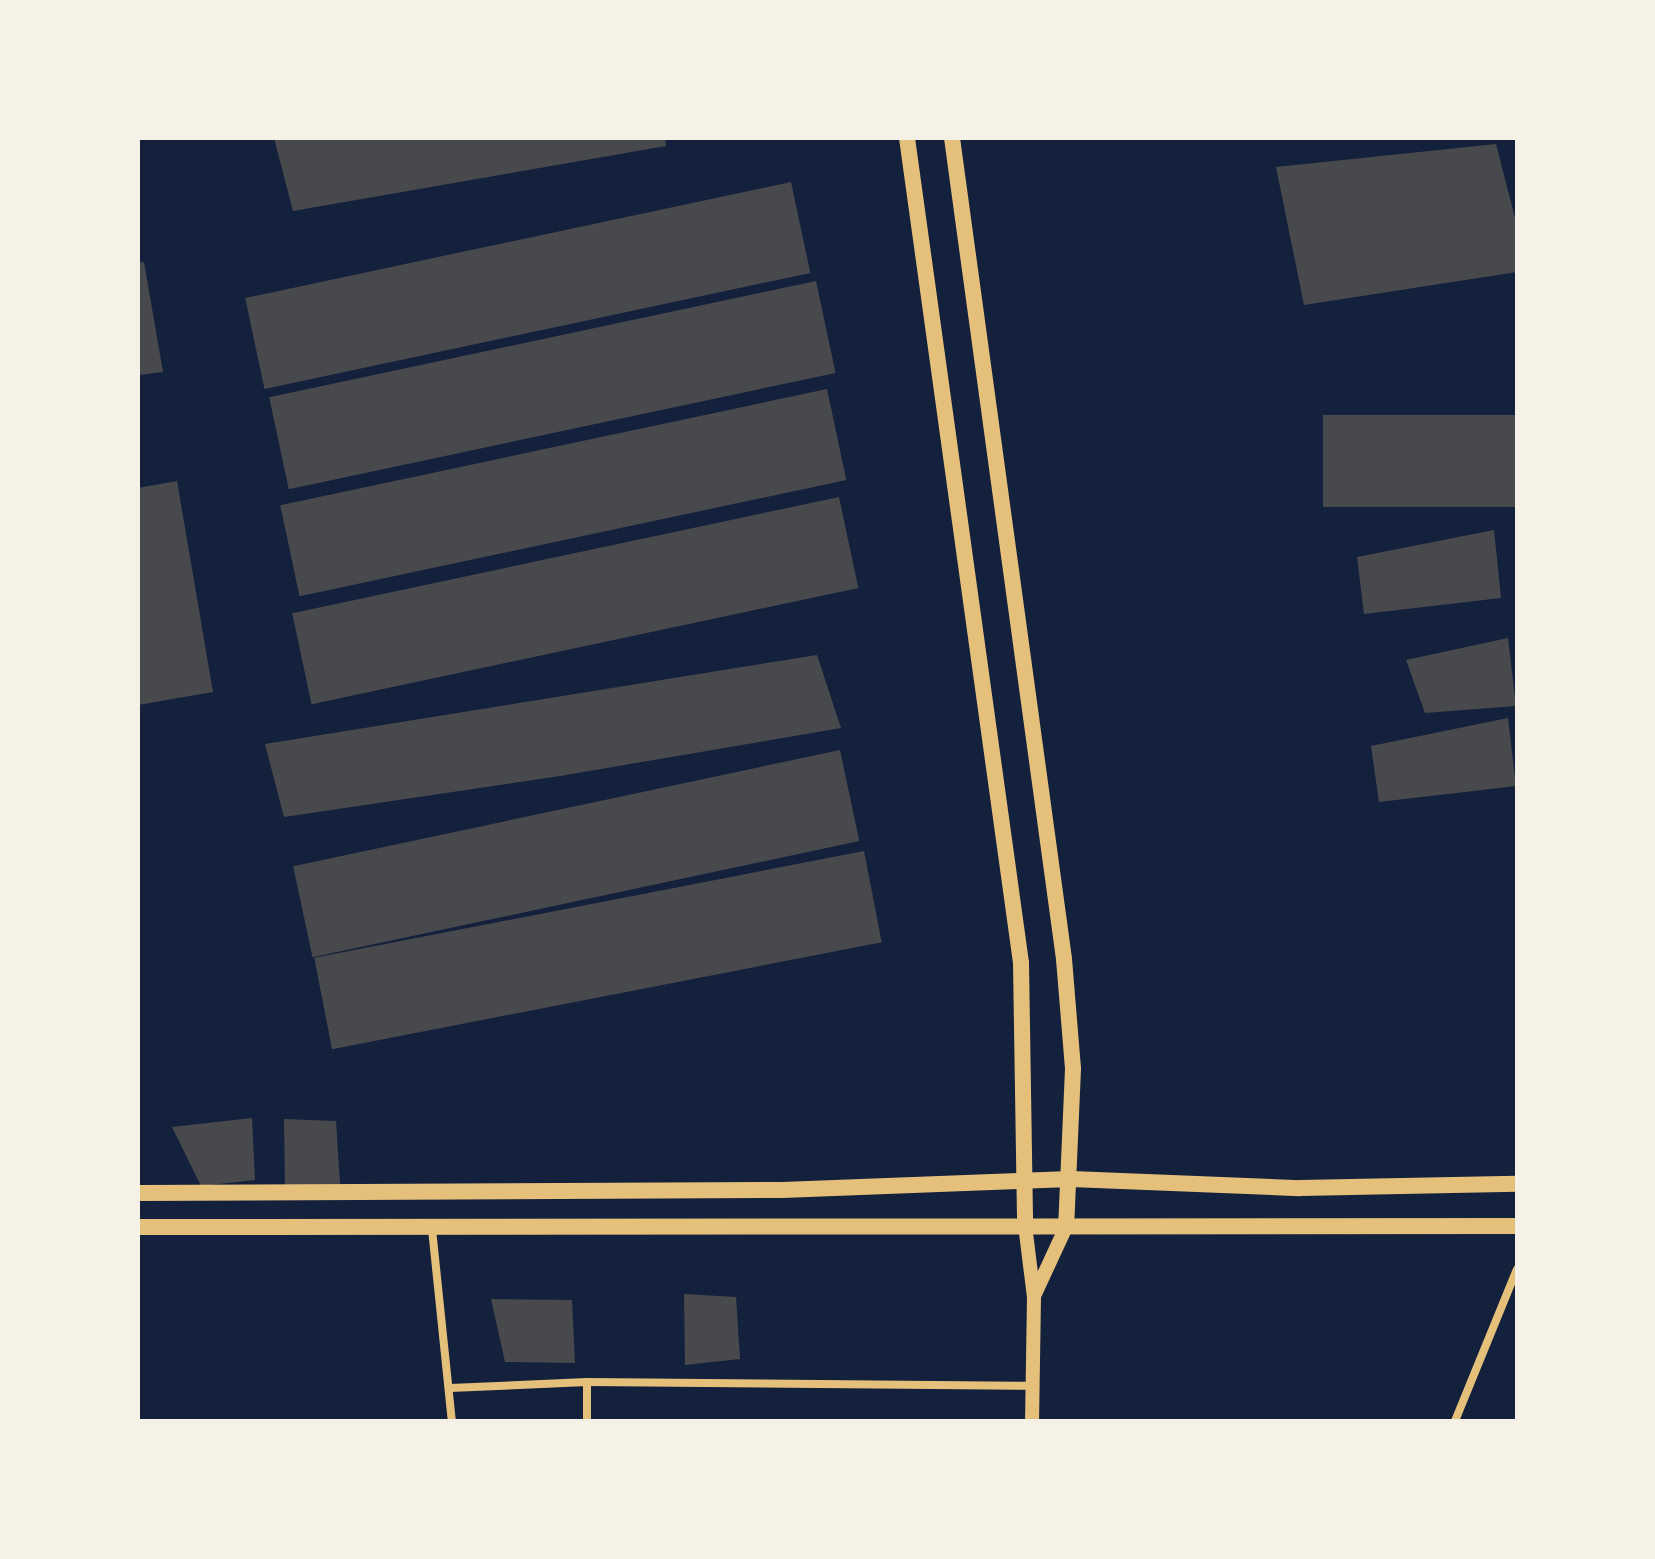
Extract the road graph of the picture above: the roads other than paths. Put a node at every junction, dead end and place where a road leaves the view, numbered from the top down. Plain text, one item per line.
1 (907, 138) edge
2 (952, 138) edge
3 (1071, 1179) junction
4 (1026, 1182) junction
5 (1517, 1184) edge
6 (138, 1193) edge
7 (1025, 1225) junction
8 (1517, 1226) edge
9 (138, 1227) edge
10 (1066, 1227) junction
11 (432, 1229) junction
12 (1517, 1269) edge
13 (1034, 1297) junction
14 (587, 1382) junction
15 (1031, 1386) junction
16 (450, 1388) junction
17 (452, 1421) edge
18 (587, 1421) edge
19 (1032, 1421) edge
20 (1455, 1421) edge

1 - 4 main road
2 - 3 main road
3 - 4 main road
3 - 5 main road
3 - 10 main road
4 - 6 main road
4 - 7 main road
7 - 10 main road
7 - 11 main road
7 - 13 street
8 - 10 main road
9 - 11 main road
10 - 13 street
11 - 16 street
12 - 20 street
13 - 15 street
14 - 15 street
14 - 16 street
14 - 18 street
15 - 19 street
16 - 17 street

